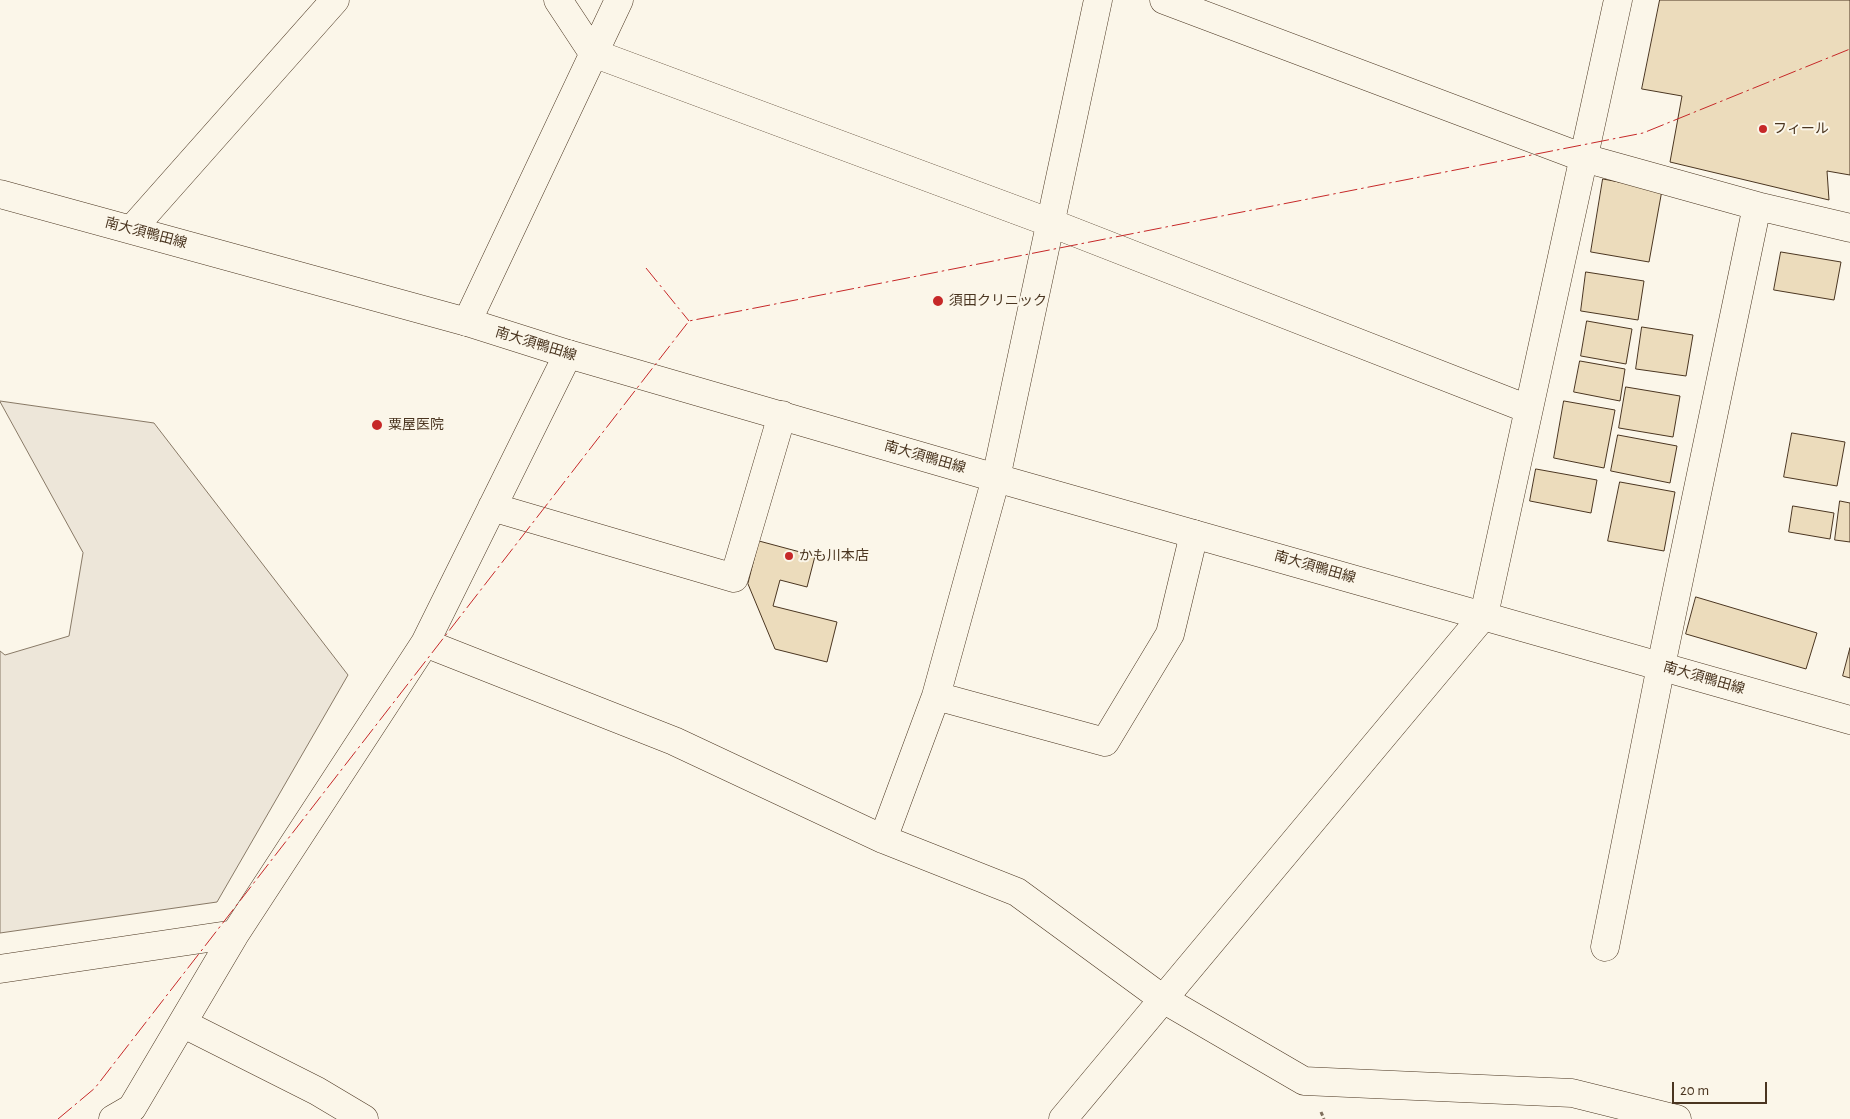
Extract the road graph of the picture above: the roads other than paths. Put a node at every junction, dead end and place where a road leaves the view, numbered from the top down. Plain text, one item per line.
1 (335, 0) edge
2 (558, 0) edge
3 (619, 0) edge
4 (1098, 0) edge
5 (1164, 0) edge
6 (1618, 0) edge
7 (593, 53) junction
8 (1584, 158) junction
9 (0, 194) edge
10 (1757, 206) junction
11 (1051, 222) junction
12 (1850, 228) edge
13 (132, 229) junction
14 (466, 322) junction
15 (568, 354) junction
16 (1528, 409) junction
17 (782, 415) junction
18 (996, 478) junction
19 (492, 507) junction
20 (1194, 534) junction
21 (1484, 615) junction
22 (425, 643) junction
23 (1661, 666) junction
24 (936, 696) junction
25 (1850, 720) edge
26 (883, 839) junction
27 (235, 934) junction
28 (1605, 947) dead end
29 (0, 969) edge
30 (1163, 999) junction
31 (184, 1024) junction
32 (112, 1119) edge
33 (364, 1119) edge
34 (1063, 1119) edge
35 (1677, 1119) edge

1 - 13 street
2 - 7 street
3 - 7 street
4 - 11 street
5 - 8 street
6 - 8 street
7 - 11 street
7 - 14 street
8 - 10 street
8 - 16 street
9 - 13 street, 南大須鴨田線
10 - 12 street
10 - 23 street
11 - 16 street
11 - 18 street
13 - 14 street, 南大須鴨田線
14 - 15 street, 南大須鴨田線
15 - 17 street, 南大須鴨田線
15 - 19 street
16 - 21 street
17 - 18 street, 南大須鴨田線
17 - 19 street
18 - 20 street, 南大須鴨田線
18 - 24 street
19 - 22 street
20 - 21 street, 南大須鴨田線
20 - 24 street
21 - 23 street, 南大須鴨田線
21 - 30 street
22 - 26 street
22 - 27 street
23 - 25 street, 南大須鴨田線
23 - 28 street
24 - 26 street
26 - 30 street
27 - 29 street
27 - 31 street
30 - 34 street
30 - 35 street
31 - 32 street
31 - 33 street

